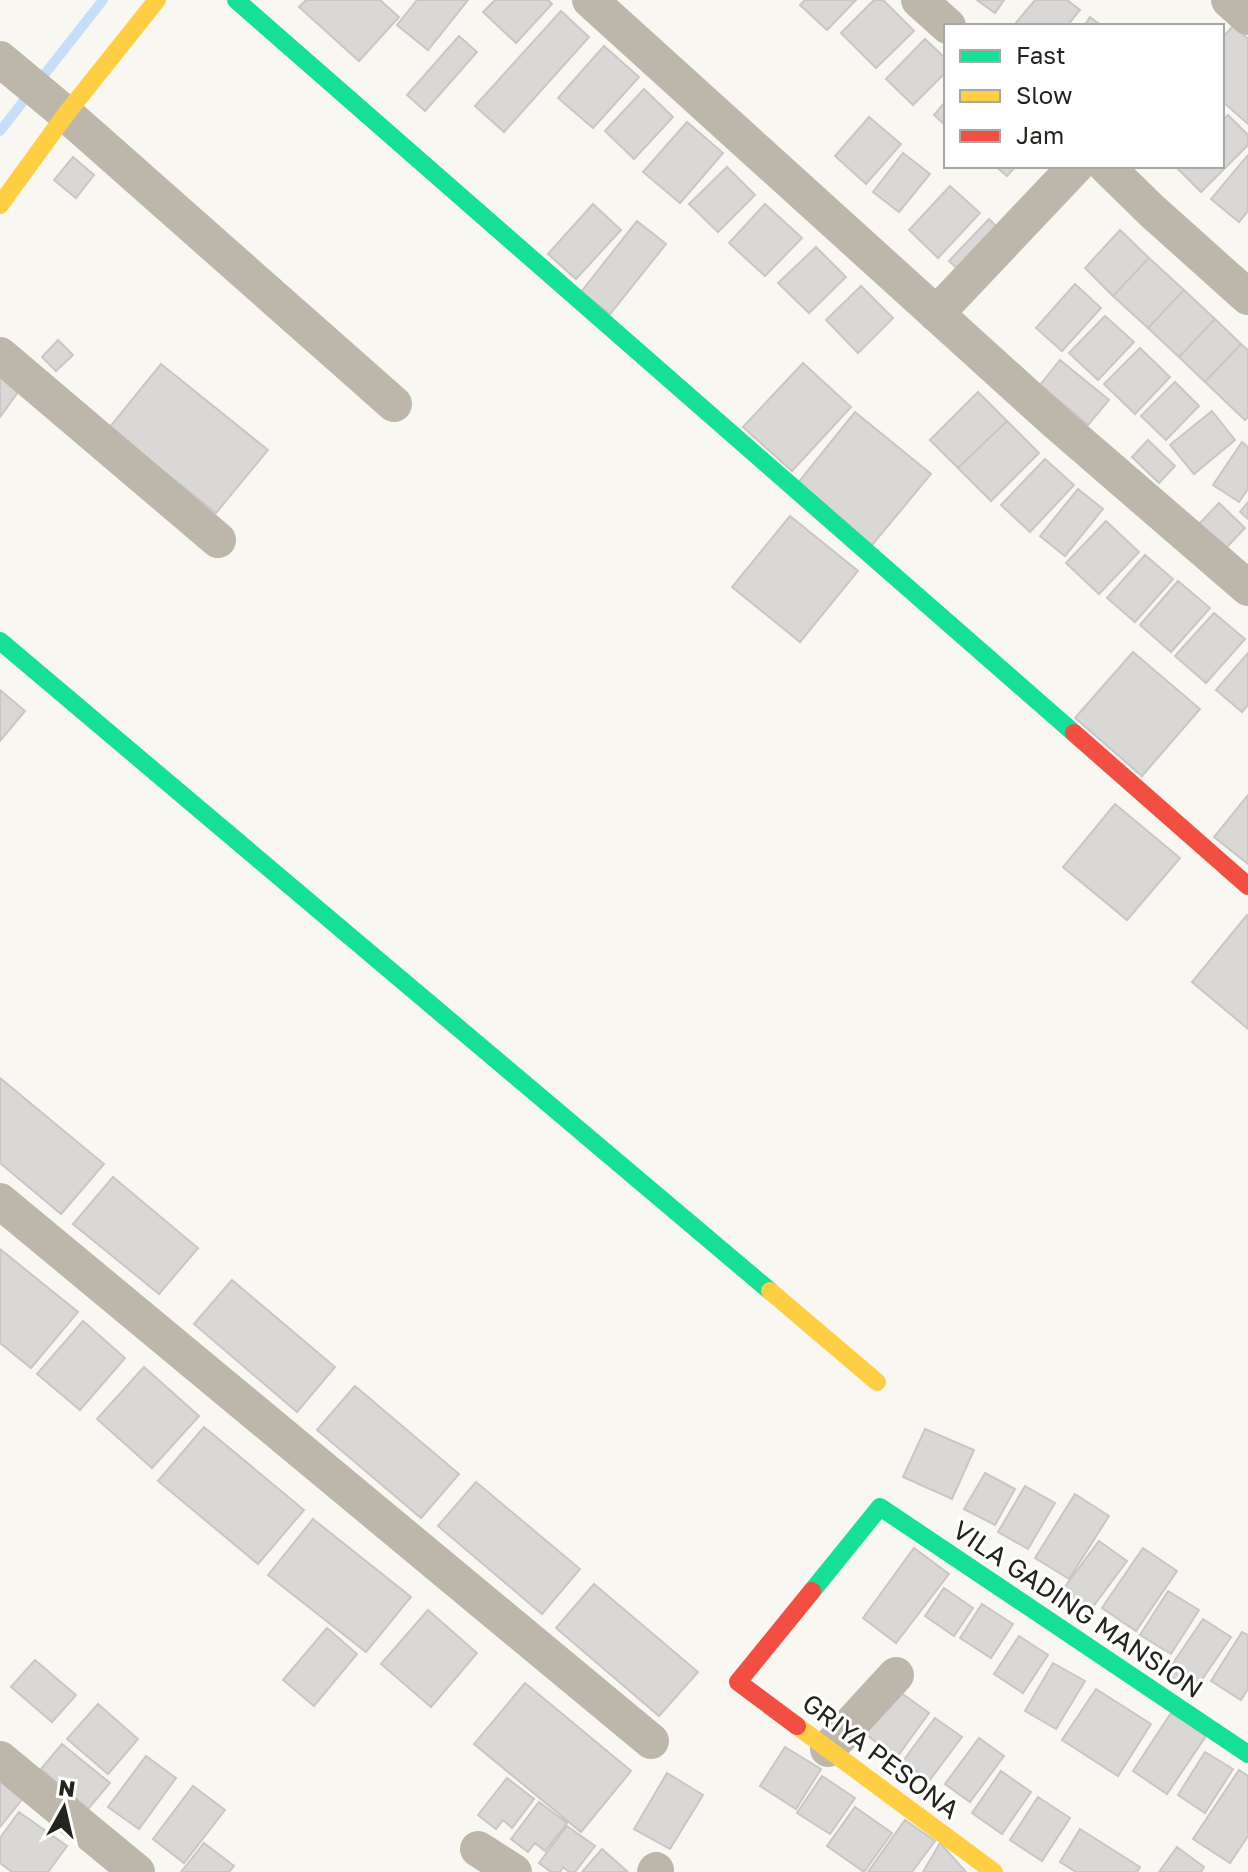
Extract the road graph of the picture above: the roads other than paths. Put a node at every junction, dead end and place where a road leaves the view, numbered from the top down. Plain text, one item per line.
1 (157, 0) edge
2 (236, 0) edge
3 (590, 0) edge
4 (919, 0) edge
5 (1229, 0) edge
6 (1248, 17) edge
7 (946, 24) edge
8 (2, 61) edge
9 (56, 105) junction
10 (1074, 168) edge
11 (1108, 168) edge
12 (0, 205) edge
13 (1248, 297) edge
14 (936, 314) junction
15 (0, 355) edge
16 (394, 404) dead end
17 (218, 540) dead end
18 (1248, 588) edge
19 (0, 641) edge
20 (1248, 886) edge
21 (0, 1201) edge
22 (877, 1382) dead end
23 (880, 1507) joint
24 (896, 1675) dead end
25 (651, 1741) dead end
26 (828, 1749) junction
27 (1248, 1754) edge
28 (0, 1759) edge
29 (478, 1849) dead end
30 (137, 1872) edge
31 (514, 1872) edge
32 (994, 1872) edge

1 - 9 street
2 - 20 street
3 - 14 street
4 - 7 street
5 - 6 street
8 - 9 street
9 - 12 street
9 - 16 street
10 - 14 street
11 - 13 street
14 - 18 street
15 - 17 street
19 - 22 street
21 - 25 street
23 - 26 street, GRIYA PESONA
23 - 27 street, VILA GADING MANSION
24 - 26 street
26 - 32 street, GRIYA PESONA
28 - 30 street
29 - 31 street

